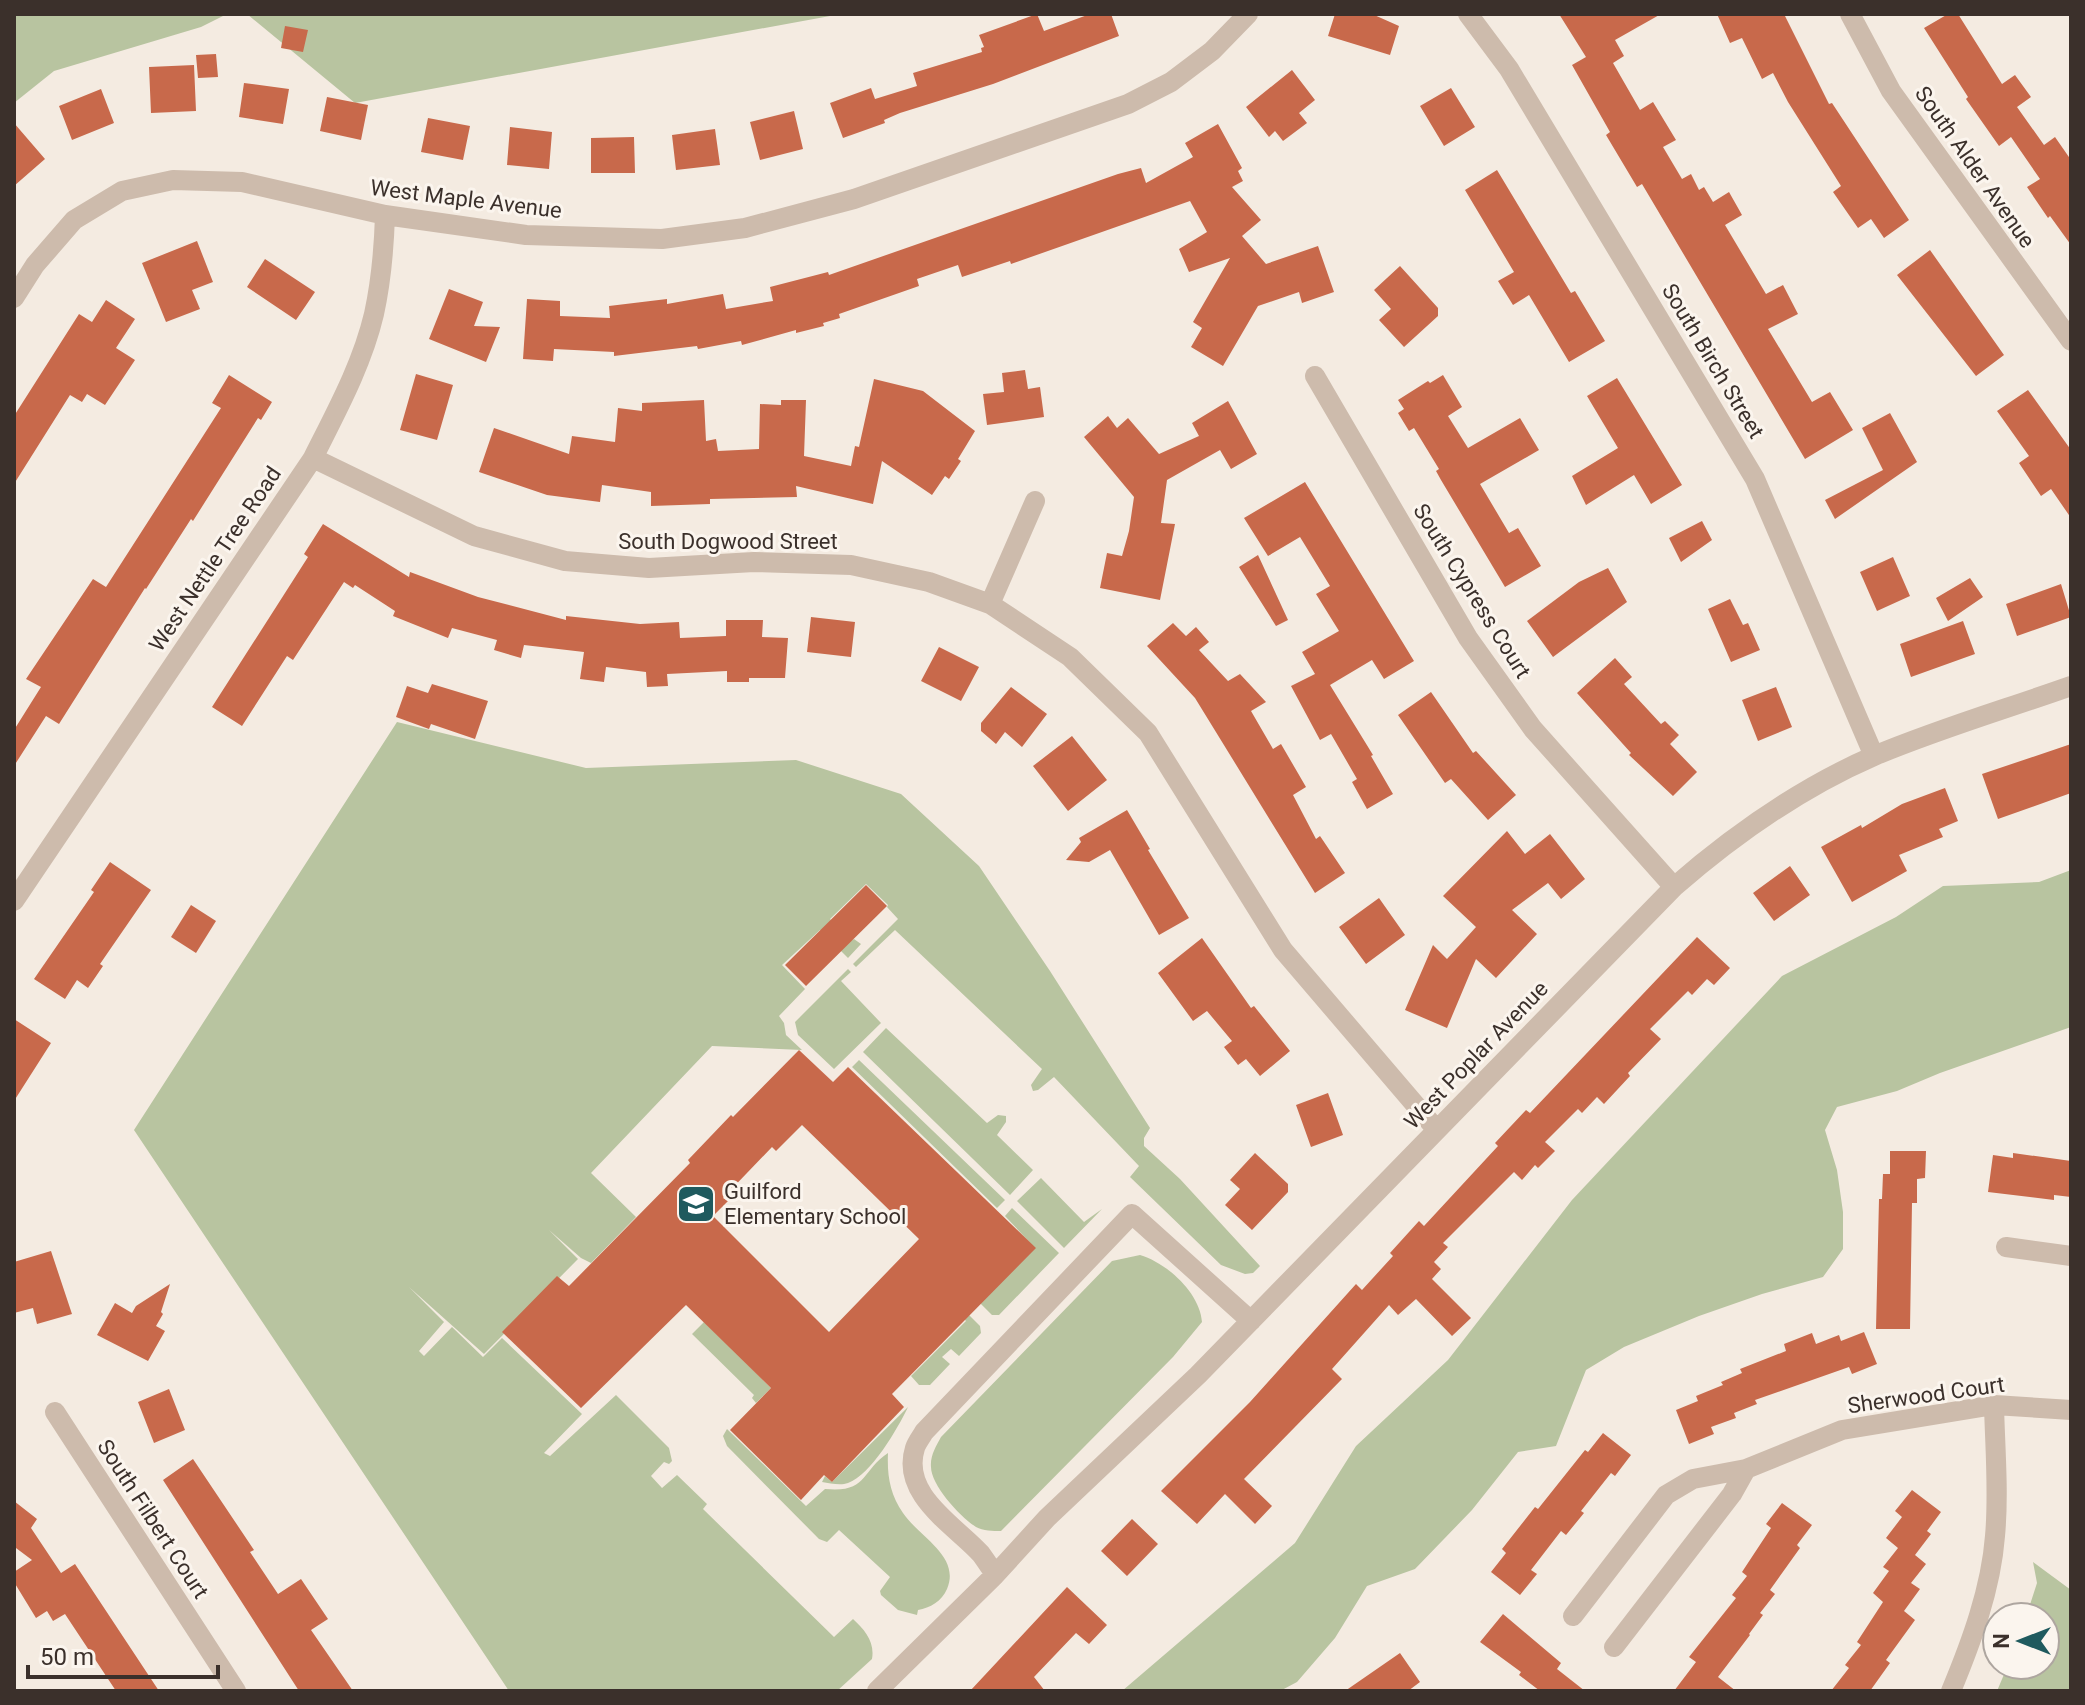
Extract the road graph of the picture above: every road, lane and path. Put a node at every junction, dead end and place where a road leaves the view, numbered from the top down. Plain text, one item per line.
1 (1248, 14) edge
2 (1468, 14) edge
3 (1850, 14) edge
4 (385, 215) junction
5 (14, 298) edge
6 (2071, 341) edge
7 (1315, 376) dead end
8 (313, 458) junction
9 (1035, 501) dead end
10 (990, 604) junction
11 (2071, 686) edge
12 (1874, 756) junction
13 (1674, 887) junction
14 (14, 901) edge
15 (1436, 1129) junction
16 (2006, 1247) dead end
17 (2071, 1256) edge
18 (1251, 1321) junction
19 (1994, 1405) junction
20 (2071, 1410) edge
21 (55, 1412) dead end
22 (1746, 1469) junction
23 (995, 1575) junction
24 (1573, 1616) dead end
25 (1614, 1647) dead end
26 (236, 1691) edge
27 (877, 1691) edge
28 (1951, 1691) edge

1 - 4 street, West Maple Avenue
2 - 12 street, South Birch Street
3 - 6 street, South Alder Avenue
4 - 5 street, West Maple Avenue
4 - 8 street, West Nettle Tree Road
7 - 13 street, South Cypress Court
8 - 10 street, South Dogwood Street
8 - 14 street, West Nettle Tree Road
9 - 10 street
10 - 15 street, South Dogwood Street
11 - 12 street, West Poplar Avenue
12 - 13 street, West Poplar Avenue
13 - 15 street, West Poplar Avenue
15 - 18 street, West Poplar Avenue
16 - 17 street
18 - 23 street, West Poplar Avenue
18 - 23 street
19 - 20 street, Sherwood Court
19 - 22 street, Sherwood Court
19 - 28 street
21 - 26 street, South Filbert Court
22 - 24 street, Sherwood Court
22 - 25 street
23 - 27 street, West Poplar Avenue

